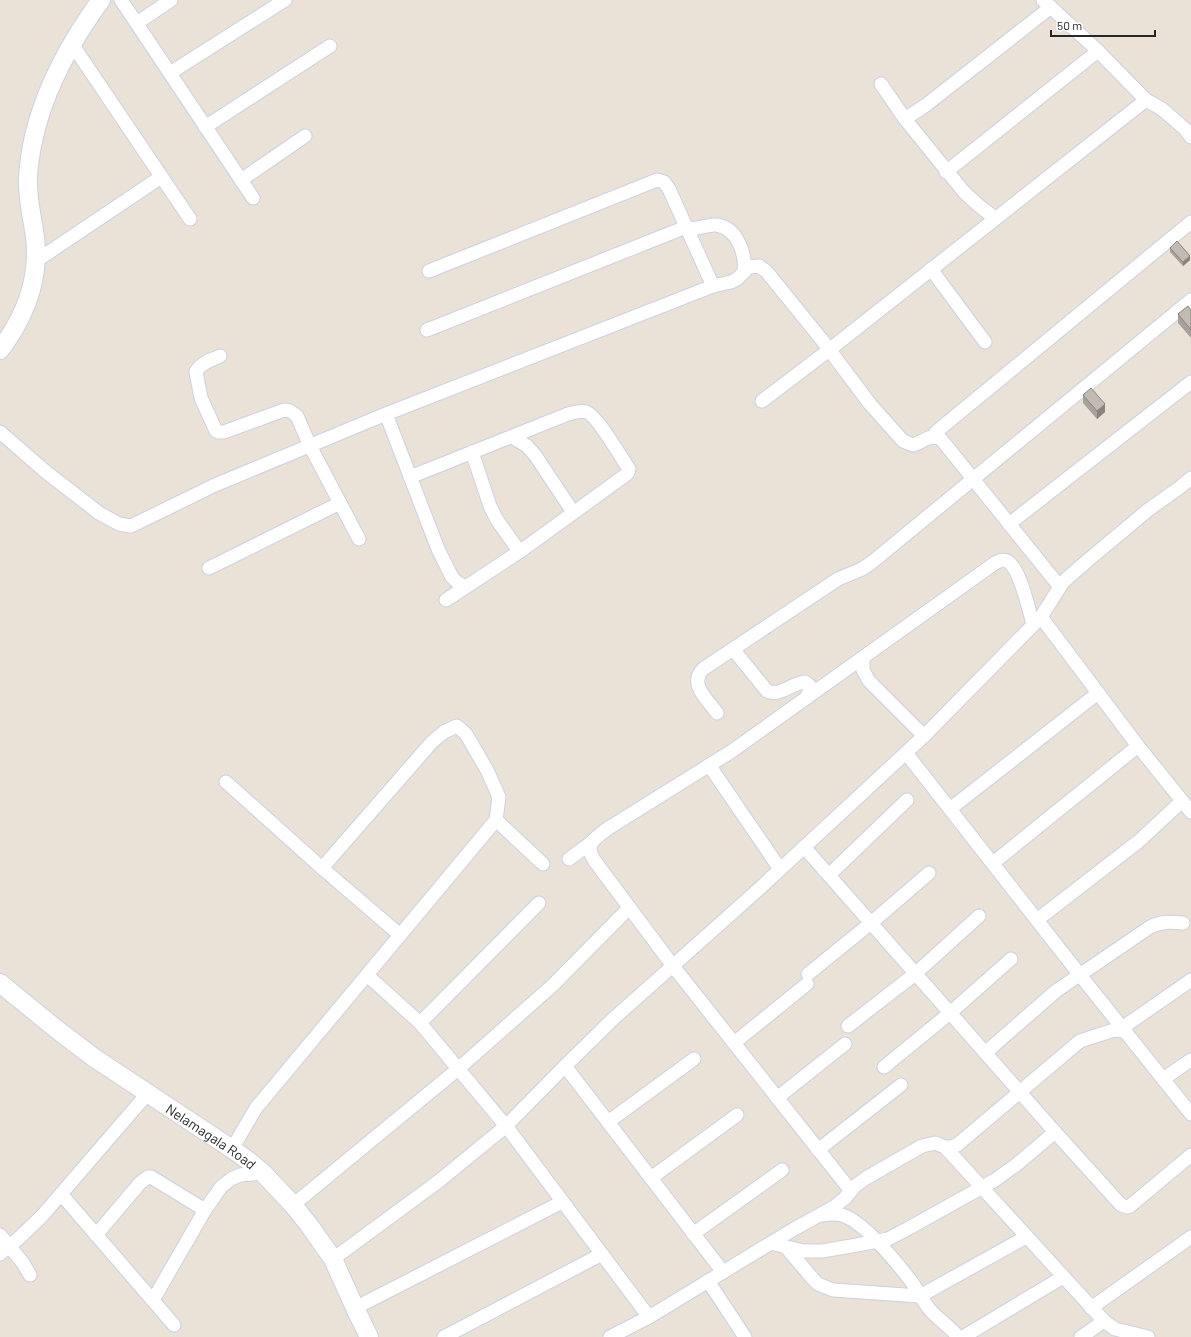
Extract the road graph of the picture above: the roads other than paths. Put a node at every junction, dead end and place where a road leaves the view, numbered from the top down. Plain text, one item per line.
1 (101, 0) edge
2 (121, 0) edge
3 (171, 0) edge
4 (285, 0) edge
5 (1047, 4) edge
6 (136, 23) junction
7 (72, 44) junction
8 (330, 46) dead end
9 (1098, 51) junction
10 (170, 74) junction
11 (881, 84) dead end
12 (1146, 100) junction
13 (905, 119) junction
14 (206, 127) junction
15 (305, 136) dead end
16 (1191, 137) edge
17 (946, 172) junction
18 (161, 177) junction
19 (241, 180) junction
20 (253, 198) dead end
21 (995, 218) junction
22 (190, 219) dead end
23 (1191, 222) edge
24 (686, 226) junction
25 (36, 261) junction
26 (931, 269) junction
27 (430, 271) dead end
28 (744, 271) junction
29 (712, 286) junction
30 (1191, 300) edge
31 (427, 330) dead end
32 (985, 342) dead end
33 (0, 350) edge
34 (829, 350) junction
35 (220, 356) dead end
36 (1191, 382) edge
37 (762, 401) dead end
38 (386, 414) junction
39 (0, 432) edge
40 (512, 437) junction
41 (935, 437) junction
42 (310, 446) junction
43 (472, 452) junction
44 (410, 477) junction
45 (973, 478) junction
46 (1191, 478) edge
47 (340, 503) junction
48 (573, 512) junction
49 (1010, 524) junction
50 (359, 539) dead end
51 (519, 551) junction
52 (210, 568) dead end
53 (1060, 587) junction
54 (465, 588) junction
55 (446, 600) dead end
56 (1037, 621) junction
57 (733, 649) junction
58 (863, 658) junction
59 (1098, 693) junction
60 (806, 698) junction
61 (717, 713) dead end
62 (924, 736) junction
63 (1138, 746) junction
64 (906, 753) junction
65 (709, 765) junction
66 (226, 782) dead end
67 (907, 800) dead end
68 (1182, 801) junction
69 (950, 809) junction
70 (1191, 812) edge
71 (496, 820) junction
72 (592, 842) junction
73 (804, 847) junction
74 (569, 859) dead end
75 (993, 863) junction
76 (543, 864) dead end
77 (322, 868) junction
78 (780, 869) junction
79 (929, 873) dead end
80 (829, 875) junction
81 (539, 903) dead end
82 (629, 908) junction
83 (979, 916) dead end
84 (1037, 920) junction
85 (871, 923) junction
86 (1183, 923) dead end
87 (400, 935) junction
88 (1011, 959) dead end
89 (673, 966) junction
90 (916, 974) junction
91 (367, 975) junction
92 (1080, 975) junction
93 (1191, 980) edge
94 (0, 983) edge
95 (950, 1012) junction
96 (420, 1024) junction
97 (848, 1026) dead end
98 (1124, 1030) junction
99 (734, 1043) junction
100 (845, 1044) dead end
101 (985, 1052) junction
102 (694, 1059) dead end
103 (1191, 1060) edge
104 (565, 1066) junction
105 (884, 1067) dead end
106 (458, 1069) junction
107 (1163, 1079) junction
108 (901, 1085) dead end
109 (1019, 1092) junction
110 (148, 1093) junction
111 (777, 1098) junction
112 (1191, 1114) edge
113 (737, 1115) dead end
114 (608, 1122) junction
115 (506, 1126) junction
116 (1055, 1132) junction
117 (945, 1147) junction
118 (232, 1149) junction
119 (818, 1150) junction
120 (1191, 1155) edge
121 (782, 1170) dead end
122 (263, 1173) junction
123 (651, 1178) junction
124 (981, 1187) junction
125 (851, 1191) junction
126 (61, 1194) junction
127 (562, 1202) junction
128 (293, 1205) junction
129 (205, 1210) junction
130 (819, 1215) junction
131 (693, 1234) junction
132 (0, 1235) edge
133 (96, 1235) junction
134 (1026, 1236) junction
135 (1191, 1237) edge
136 (877, 1241) junction
137 (770, 1243) junction
138 (786, 1247) junction
139 (5, 1250) edge
140 (602, 1254) junction
141 (333, 1259) junction
142 (722, 1272) junction
143 (30, 1275) dead end
144 (1063, 1277) junction
145 (708, 1281) junction
146 (920, 1296) junction
147 (153, 1300) junction
148 (354, 1308) junction
149 (1091, 1308) junction
150 (649, 1317) junction
151 (1104, 1321) junction
152 (174, 1325) dead end
153 (369, 1337) edge
154 (444, 1337) edge
155 (610, 1337) edge
156 (745, 1337) edge
157 (958, 1337) edge
158 (963, 1337) edge
159 (1081, 1337) edge
160 (1148, 1337) edge

1 - 7 street
2 - 6 street
3 - 6 street
4 - 10 street
5 - 9 street
5 - 13 street
6 - 10 street
7 - 18 street
7 - 25 street
8 - 14 street
9 - 12 street
9 - 17 street
10 - 14 street
11 - 13 street
12 - 16 street
12 - 21 street
13 - 17 street
14 - 19 street
15 - 19 street
17 - 21 street
18 - 22 street
18 - 25 street
19 - 20 street
21 - 26 street
23 - 41 street
24 - 27 street
24 - 28 street
24 - 29 street
24 - 31 street
25 - 33 street
26 - 32 street
26 - 34 street
28 - 29 street
28 - 34 street
29 - 38 street
30 - 45 street
34 - 37 street
34 - 41 street
35 - 42 street
36 - 49 street
38 - 42 street
38 - 44 street
39 - 42 street
40 - 43 street
40 - 48 street
40 - 48 street
41 - 45 street
42 - 47 street
43 - 44 street
43 - 51 street
44 - 54 street
45 - 49 street
45 - 57 street
46 - 53 street
47 - 50 street
47 - 52 street
48 - 51 street
49 - 53 street
51 - 54 street
53 - 56 street
54 - 55 street
56 - 58 street
56 - 59 street
56 - 62 street
57 - 60 street
57 - 61 street
58 - 60 street
58 - 62 street
59 - 63 street
59 - 69 street
60 - 65 street
62 - 64 street
63 - 68 street
63 - 75 street
64 - 69 street
64 - 73 street
65 - 72 street
65 - 78 street
66 - 77 street
67 - 80 street
68 - 70 street
68 - 84 street
69 - 75 street
71 - 76 street
71 - 77 street
71 - 87 street
72 - 74 street
72 - 82 street
73 - 78 street
73 - 80 street
75 - 84 street
77 - 87 street
78 - 89 street
79 - 85 street
80 - 85 street
81 - 96 street
82 - 89 street
82 - 106 street
83 - 90 street
84 - 92 street
85 - 90 street
85 - 99 street
86 - 92 street
87 - 91 street
88 - 95 street
89 - 99 street
89 - 104 street
90 - 95 street
90 - 97 street
91 - 96 street
91 - 118 street
92 - 98 street
92 - 101 street
93 - 98 street
94 - 110 street, Nelamagala Road
95 - 101 street
95 - 105 street
96 - 106 street
98 - 107 street
98 - 109 street
99 - 111 street
100 - 111 street
101 - 109 street
102 - 114 street
103 - 107 street
104 - 114 street
104 - 115 street
106 - 115 street
106 - 128 street
107 - 112 street
108 - 119 street
109 - 116 street
109 - 117 street
110 - 118 street, Nelamagala Road
110 - 126 street
111 - 119 street
113 - 123 street
114 - 123 street
115 - 127 street
115 - 141 street
116 - 120 street
116 - 124 street
117 - 124 street
117 - 125 street
118 - 122 street, Nelamagala Road
119 - 125 street
121 - 131 street
122 - 128 street, Nelamagala Road
122 - 129 street
123 - 131 street
124 - 134 street
124 - 136 street
125 - 130 street
126 - 133 street
126 - 139 street
127 - 140 street
127 - 148 street
128 - 141 street, Nelamagala Road
129 - 133 street
129 - 147 street
130 - 136 street
130 - 137 street
131 - 142 street
132 - 139 street
133 - 147 street
134 - 144 street
134 - 146 street
135 - 149 street
136 - 138 street
136 - 146 street
137 - 138 street
137 - 142 street
138 - 146 street
139 - 143 street
140 - 150 street
140 - 154 street
141 - 148 street, Nelamagala Road
142 - 145 street
144 - 149 street
144 - 158 street
145 - 150 street
145 - 156 street
146 - 157 street
147 - 152 street
148 - 153 street, Nelamagala Road
149 - 151 street
150 - 155 street
151 - 159 street
151 - 160 street

